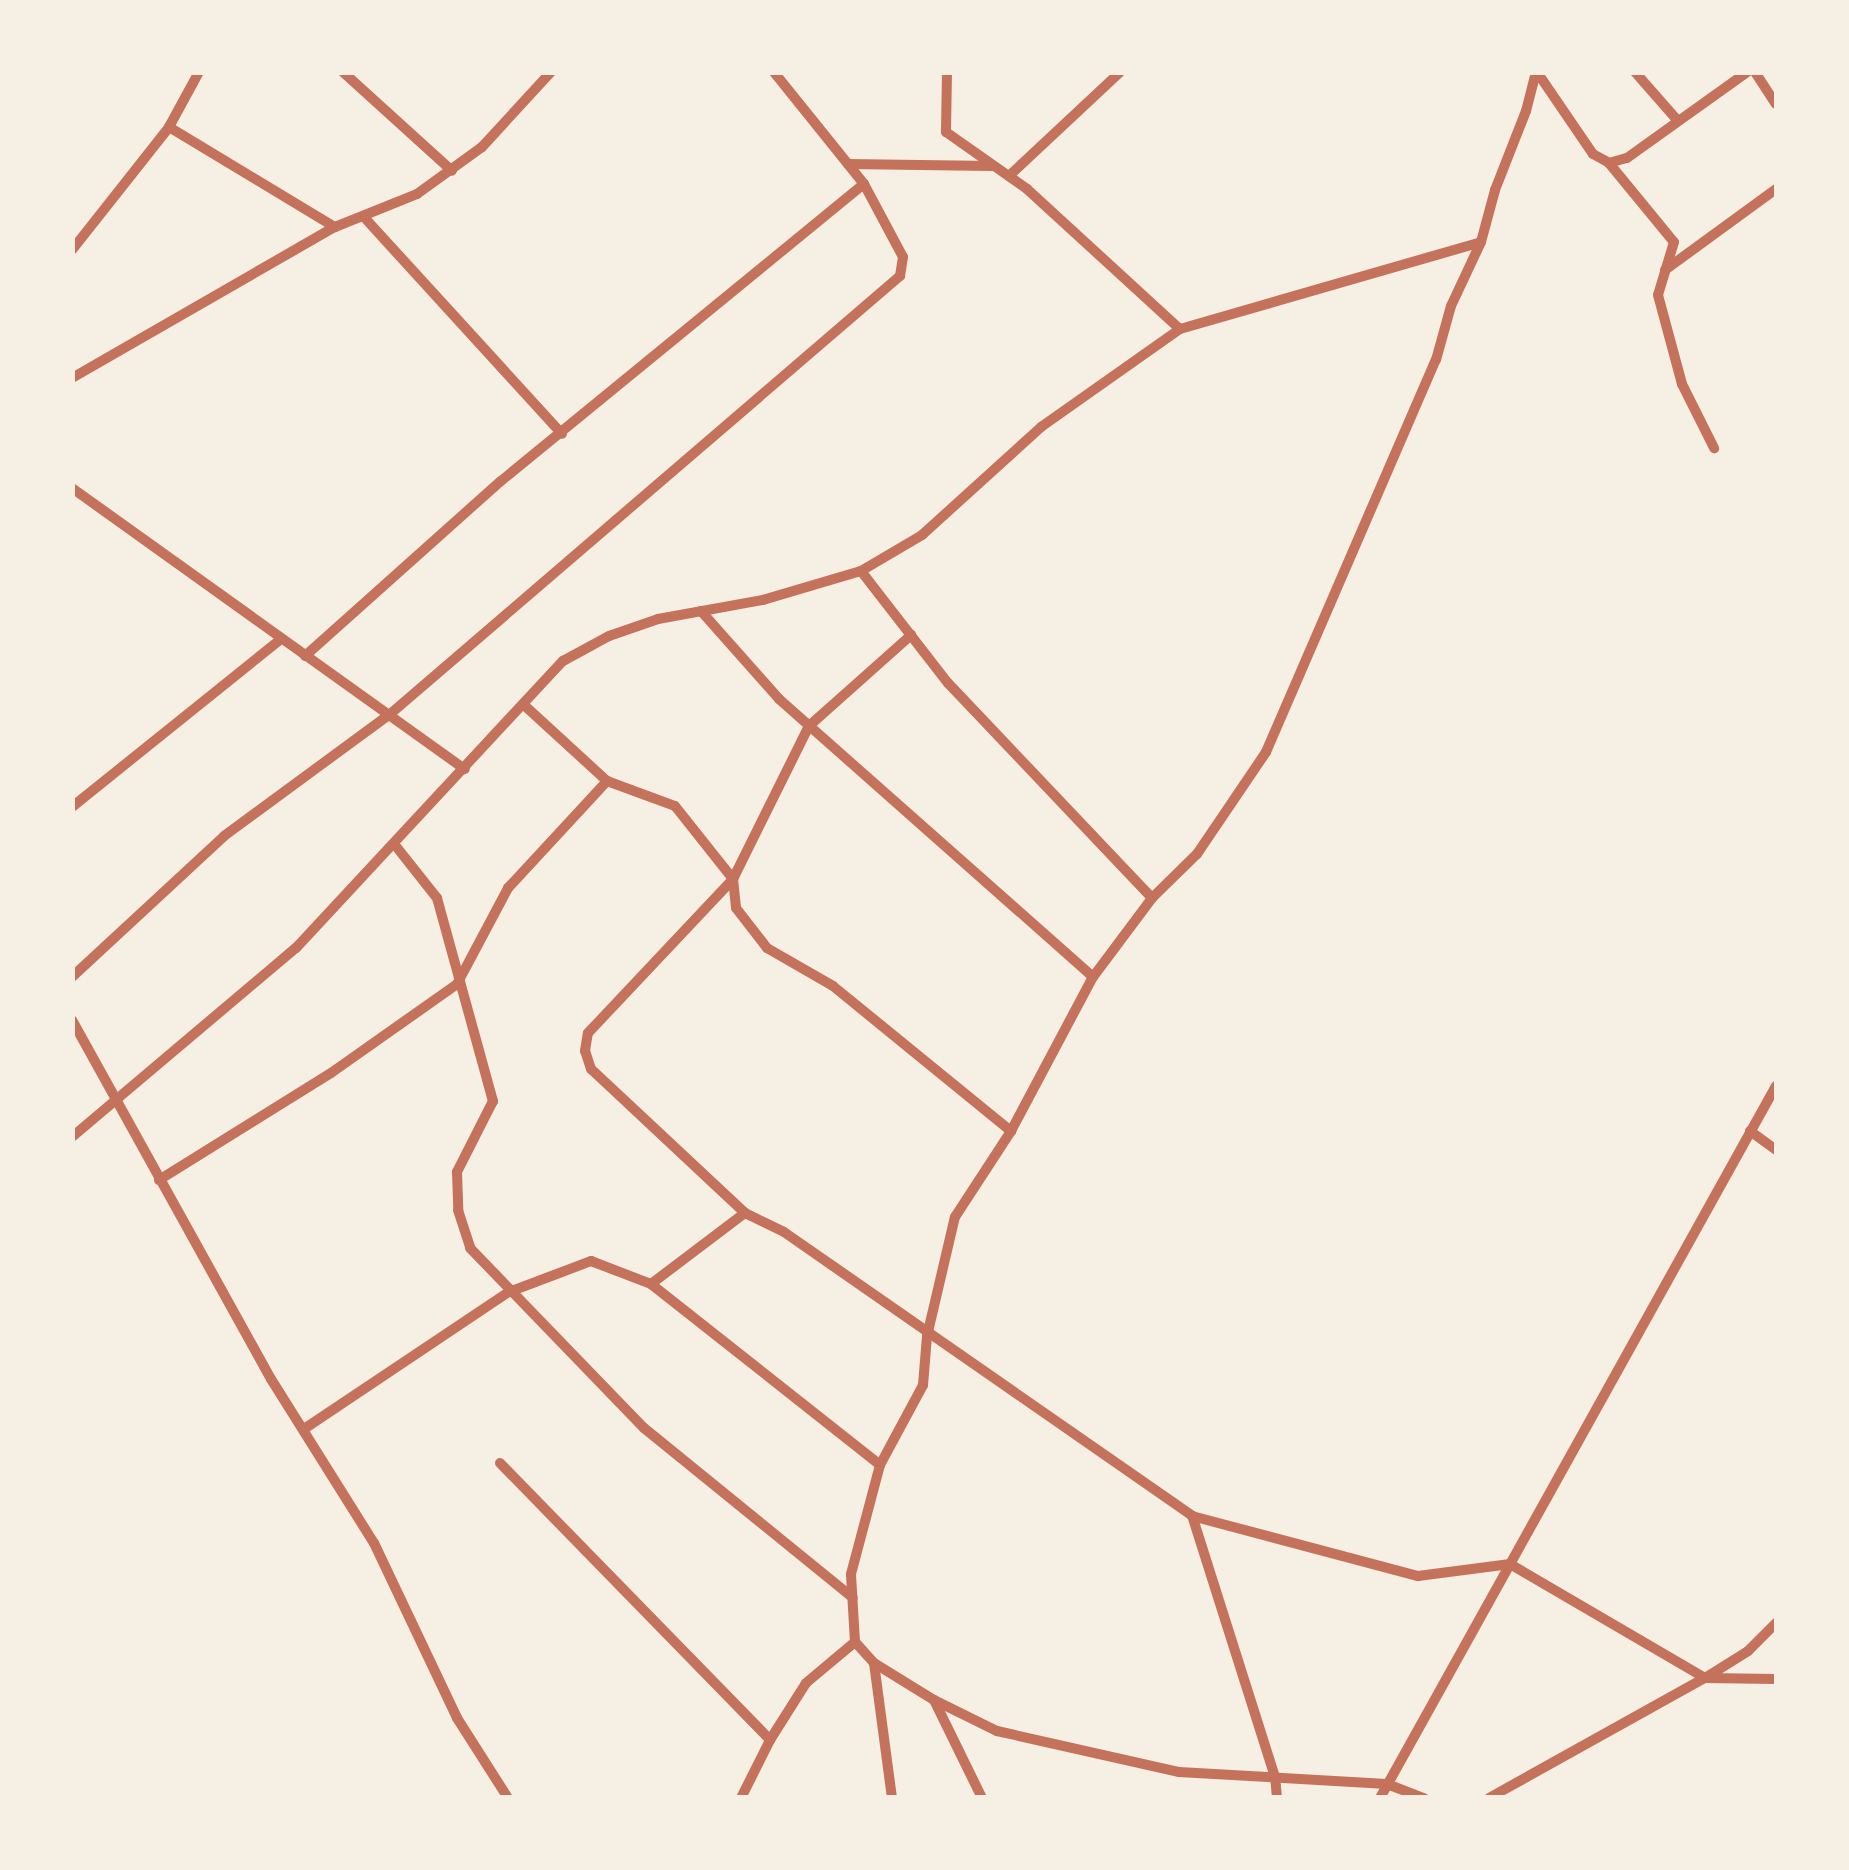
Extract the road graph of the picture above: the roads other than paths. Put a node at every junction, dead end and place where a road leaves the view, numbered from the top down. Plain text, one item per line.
1 (199, 72) edge
2 (343, 72) edge
3 (551, 72) edge
4 (774, 72) edge
5 (947, 72) edge
6 (1120, 72) edge
7 (1536, 72) edge
8 (1635, 72) edge
9 (1746, 72) edge
10 (1755, 72) edge
11 (1776, 104) edge
12 (1678, 121) junction
13 (169, 127) junction
14 (1609, 163) junction
15 (848, 164) junction
16 (994, 166) junction
17 (452, 171) junction
18 (1009, 176) junction
19 (864, 184) junction
20 (1776, 189) edge
21 (362, 216) junction
22 (335, 227) junction
23 (1481, 242) junction
24 (72, 250) edge
25 (1665, 270) junction
26 (1180, 329) junction
27 (72, 378) edge
28 (562, 434) junction
29 (1714, 448) dead end
30 (72, 488) edge
31 (861, 571) junction
32 (701, 611) junction
33 (911, 635) junction
34 (280, 639) junction
35 (305, 656) junction
36 (524, 704) junction
37 (389, 715) junction
38 (809, 726) junction
39 (465, 769) junction
40 (607, 781) junction
41 (72, 806) edge
42 (395, 844) junction
43 (734, 879) junction
44 (1152, 898) junction
45 (72, 977) edge
46 (1093, 977) junction
47 (458, 984) junction
48 (72, 1020) edge
49 (1776, 1086) edge
50 (114, 1103) junction
51 (1011, 1131) junction
52 (1750, 1131) junction
53 (72, 1137) edge
54 (1776, 1150) edge
55 (159, 1180) junction
56 (745, 1213) junction
57 (651, 1284) junction
58 (509, 1292) junction
59 (927, 1336) junction
60 (304, 1429) junction
61 (500, 1464) dead end
62 (880, 1465) junction
63 (1192, 1516) junction
64 (1510, 1564) junction
65 (854, 1598) junction
66 (1776, 1623) edge
67 (855, 1642) junction
68 (874, 1663) junction
69 (1705, 1678) junction
70 (1776, 1679) edge
71 (934, 1700) junction
72 (770, 1740) junction
73 (1275, 1778) junction
74 (1387, 1784) junction
75 (508, 1798) edge
76 (741, 1798) edge
77 (892, 1798) edge
78 (982, 1798) edge
79 (1277, 1798) edge
80 (1380, 1798) edge
81 (1424, 1798) edge
82 (1489, 1798) edge

1 - 13 street
2 - 17 street
3 - 17 street
4 - 15 street
5 - 16 street
6 - 18 street
7 - 14 street
7 - 23 street
8 - 12 street
9 - 12 street
10 - 11 street
12 - 14 street
13 - 22 street
13 - 24 street
14 - 25 street
15 - 16 street
15 - 19 street
16 - 18 street
17 - 21 street
18 - 26 street
19 - 28 street
19 - 37 street
20 - 25 street
21 - 22 street
21 - 28 street
22 - 27 street
23 - 26 street
23 - 44 street
25 - 29 street
26 - 31 street
28 - 35 street
30 - 34 street
31 - 32 street
31 - 33 street
32 - 36 street
32 - 38 street
33 - 38 street
33 - 44 street
34 - 35 street
34 - 41 street
35 - 37 street
36 - 39 street
36 - 40 street
37 - 39 street
37 - 45 street
38 - 43 street
38 - 46 street
39 - 42 street
40 - 43 street
40 - 47 street
42 - 47 street
42 - 50 street
43 - 51 street
43 - 56 street
44 - 46 street
46 - 51 street
47 - 55 street
47 - 58 street
48 - 50 street
49 - 52 street
50 - 53 street
50 - 55 street
51 - 59 street
52 - 54 street
52 - 64 street
55 - 60 street
56 - 57 street
56 - 59 street
57 - 58 street
57 - 62 street
58 - 60 street
58 - 65 street
59 - 62 street
59 - 63 street
60 - 75 street
61 - 72 street
62 - 65 street
63 - 64 street
63 - 73 street
64 - 69 street
64 - 74 street
65 - 67 street
66 - 69 street
67 - 68 street
67 - 72 street
68 - 71 street
68 - 77 street
69 - 70 street
69 - 82 street
71 - 73 street
71 - 78 street
72 - 76 street
73 - 74 street
73 - 79 street
74 - 80 street
74 - 81 street

